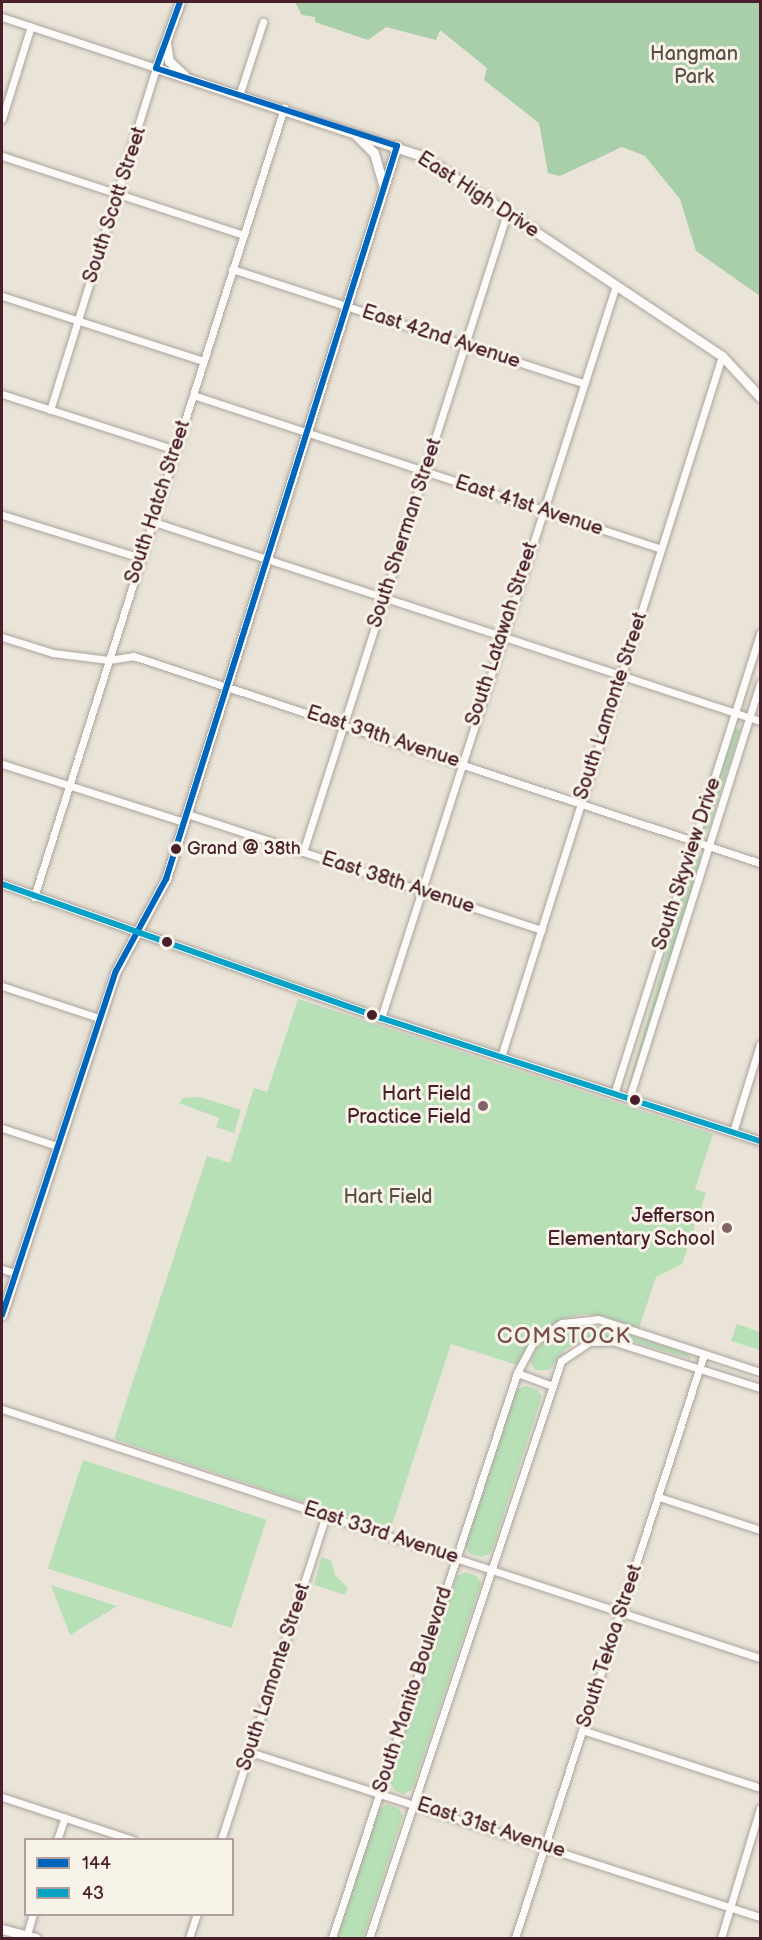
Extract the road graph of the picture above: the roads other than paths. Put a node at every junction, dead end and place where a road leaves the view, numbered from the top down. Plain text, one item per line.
1 (180, 2) edge
2 (2, 17) edge
3 (263, 22) dead end
4 (31, 26) junction
5 (166, 43) junction
6 (156, 68) junction
7 (189, 80) junction
8 (239, 96) junction
9 (284, 108) junction
10 (2, 119) edge
11 (347, 129) junction
12 (397, 146) junction
13 (2, 156) edge
14 (384, 188) junction
15 (118, 194) junction
16 (507, 213) junction
17 (243, 235) junction
18 (232, 269) junction
19 (616, 285) junction
20 (2, 296) edge
21 (347, 307) junction
22 (78, 321) junction
23 (465, 345) junction
24 (722, 356) junction
25 (203, 361) junction
26 (582, 383) junction
27 (2, 394) edge
28 (193, 395) junction
29 (760, 397) edge
30 (50, 410) junction
31 (307, 433) junction
32 (175, 450) junction
33 (425, 472) junction
34 (542, 510) junction
35 (2, 514) edge
36 (151, 521) junction
37 (661, 549) junction
38 (141, 558) junction
39 (267, 559) junction
40 (384, 598) junction
41 (760, 633) edge
42 (502, 636) junction
43 (2, 637) edge
44 (108, 660) junction
45 (621, 676) junction
46 (760, 683) edge
47 (227, 685) junction
48 (735, 713) junction
49 (750, 717) junction
50 (760, 721) edge
51 (344, 725) junction
52 (461, 763) junction
53 (2, 764) edge
54 (69, 786) junction
55 (581, 802) junction
56 (186, 818) junction
57 (695, 840) junction
58 (709, 844) junction
59 (303, 852) junction
60 (760, 862) edge
61 (2, 884) edge
62 (422, 891) junction
63 (34, 897) junction
64 (541, 930) junction
65 (138, 932) junction
66 (2, 986) edge
67 (99, 1018) junction
68 (381, 1018) junction
69 (760, 1044) edge
70 (501, 1057) junction
71 (614, 1094) junction
72 (628, 1099) junction
73 (2, 1128) edge
74 (733, 1132) junction
75 (760, 1141) edge
76 (57, 1146) junction
77 (2, 1269) edge
78 (15, 1273) junction
79 (2, 1316) edge
80 (704, 1354) junction
81 (700, 1368) junction
82 (760, 1372) edge
83 (517, 1373) junction
84 (550, 1385) junction
85 (760, 1388) edge
86 (2, 1409) edge
87 (659, 1497) junction
88 (326, 1515) junction
89 (760, 1530) edge
90 (457, 1557) junction
91 (490, 1569) junction
92 (621, 1612) junction
93 (760, 1658) edge
94 (582, 1730) junction
95 (250, 1752) junction
96 (760, 1788) edge
97 (380, 1792) junction
98 (2, 1797) edge
99 (413, 1803) junction
100 (760, 1808) edge
101 (65, 1817) junction
102 (57, 1838) edge
103 (130, 1838) edge
104 (221, 1838) edge
105 (545, 1846) junction
106 (731, 1907) junction
107 (33, 1916) edge
108 (196, 1916) edge
109 (760, 1917) edge
110 (2, 1923) edge
111 (2, 1929) edge
112 (29, 1938) edge
113 (189, 1938) edge
114 (332, 1938) edge
115 (369, 1938) edge
116 (515, 1938) edge
117 (721, 1938) edge

1 - 5 main road, South Scott Street
2 - 4 street
3 - 8 street
4 - 6 street
4 - 10 street
5 - 6 main road, South Scott Street
5 - 7 main road
6 - 7 main road, East High Drive
6 - 15 street, South Scott Street
7 - 8 main road, East High Drive
8 - 9 main road, East High Drive
9 - 11 main road, East High Drive
9 - 17 street, South Hatch Street
11 - 12 main road, East High Drive
11 - 14 main road
12 - 14 main road
12 - 16 main road, East High Drive
13 - 15 street
14 - 21 main road
15 - 17 street
15 - 22 street, South Scott Street
16 - 19 main road, East High Drive
16 - 23 street, South Sherman Street
17 - 18 street, South Hatch Street
18 - 21 street, East 42nd Avenue
18 - 25 street, South Hatch Street
19 - 24 main road, East High Drive
19 - 26 street, South Latawah Street
20 - 22 street
21 - 23 street, East 42nd Avenue
21 - 31 main road
22 - 25 street
22 - 30 street, South Scott Street
23 - 26 street, East 42nd Avenue
23 - 33 street, South Sherman Street
24 - 29 main road, East High Drive
24 - 37 street, South Lamonte Street
25 - 28 street, South Hatch Street
26 - 34 street, South Latawah Street
27 - 30 street
28 - 31 street, East 41st Avenue
28 - 32 street, South Hatch Street
30 - 32 street
31 - 33 street, East 41st Avenue
31 - 39 main road
32 - 36 street, South Hatch Street
33 - 34 street, East 41st Avenue
33 - 40 street, South Sherman Street
34 - 37 street, East 41st Avenue
34 - 42 street, South Latawah Street
35 - 38 street
36 - 38 street, South Hatch Street
36 - 39 street
37 - 45 street, South Lamonte Street
38 - 44 street, South Hatch Street
39 - 40 street
39 - 47 main road
40 - 42 street
40 - 51 street, South Sherman Street
41 - 48 street, South Skyview Drive
42 - 45 street
42 - 52 street, South Latawah Street
43 - 44 street, East 39th Avenue
44 - 47 street, East 39th Avenue
44 - 54 street, South Hatch Street
45 - 48 street
45 - 55 street, South Lamonte Street
46 - 49 street, South Skyview Drive
47 - 51 street, East 39th Avenue
47 - 56 main road
48 - 49 street
48 - 57 street, South Skyview Drive
49 - 50 street
49 - 58 street, South Skyview Drive
51 - 52 street, East 39th Avenue
51 - 59 street, South Sherman Street
52 - 55 street, East 39th Avenue
52 - 62 street, South Latawah Street
53 - 54 street, East 38th Avenue
54 - 56 street, East 38th Avenue
54 - 63 street, South Hatch Street
55 - 57 street, East 39th Avenue
55 - 64 street, South Lamonte Street
56 - 59 street, East 38th Avenue
56 - 65 main road
57 - 58 street, East 39th Avenue
57 - 71 street, South Skyview Drive
58 - 60 street, East 39th Avenue
58 - 72 street, South Skyview Drive
59 - 62 street, East 38th Avenue
61 - 63 street
62 - 64 street, East 38th Avenue
62 - 68 street, South Latawah Street
63 - 65 street
64 - 70 street, South Lamonte Street
65 - 67 main road
65 - 68 street
66 - 67 street
67 - 76 main road
68 - 70 street
69 - 74 street
70 - 71 street
71 - 72 street
72 - 74 street
73 - 76 street
74 - 75 street
76 - 78 main road
77 - 78 street
78 - 79 main road
80 - 81 street, South Tekoa Street
80 - 82 street, South Manito Boulevard
80 - 83 street, South Manito Boulevard
81 - 84 street, South Manito Boulevard
81 - 85 street, South Manito Boulevard
81 - 87 street, South Tekoa Street
83 - 84 street
83 - 90 street, South Manito Boulevard
84 - 91 street, South Manito Boulevard
86 - 88 street, East 33rd Avenue
87 - 89 street
87 - 92 street, South Tekoa Street
88 - 90 street, East 33rd Avenue
88 - 95 street, South Lamonte Street
90 - 91 street, East 33rd Avenue
90 - 97 street, South Manito Boulevard
91 - 92 street, East 33rd Avenue
91 - 99 street, South Manito Boulevard
92 - 93 street, East 33rd Avenue
92 - 94 street, South Tekoa Street
94 - 96 street
94 - 105 street, South Tekoa Street
95 - 97 street, East 31st Avenue
95 - 104 street, South Lamonte Street
97 - 99 street, East 31st Avenue
97 - 114 street, South Manito Boulevard
98 - 101 street
99 - 105 street, East 31st Avenue
99 - 115 street, South Manito Boulevard
100 - 106 street
101 - 102 street
101 - 103 street
105 - 106 street, East 31st Avenue
105 - 116 street, South Tekoa Street
106 - 109 street, East 31st Avenue
106 - 117 street
107 - 112 street
108 - 113 street
110 - 112 main road
111 - 112 main road

